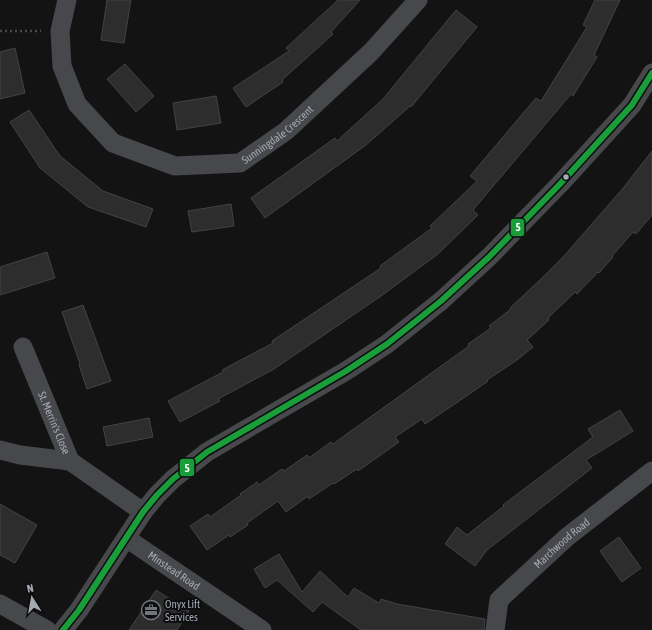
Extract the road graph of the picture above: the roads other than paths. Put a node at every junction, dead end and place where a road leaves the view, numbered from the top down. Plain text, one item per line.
1 (67, 0) edge
2 (418, 0) edge
3 (652, 73) edge
4 (23, 347) dead end
5 (0, 450) edge
6 (70, 461) junction
7 (652, 471) edge
8 (143, 512) junction
9 (126, 538) junction
10 (0, 604) edge
11 (47, 630) edge
12 (63, 630) edge
13 (262, 630) edge
14 (495, 630) edge

1 - 2 street, Sunningdale Crescent
3 - 8 street
4 - 6 street, St. Merrin's Close
5 - 6 street
6 - 8 street, St. Merrin's Close
7 - 14 street, Marchwood Road
8 - 9 street
9 - 12 street
9 - 13 street, Minstead Road
10 - 11 street

